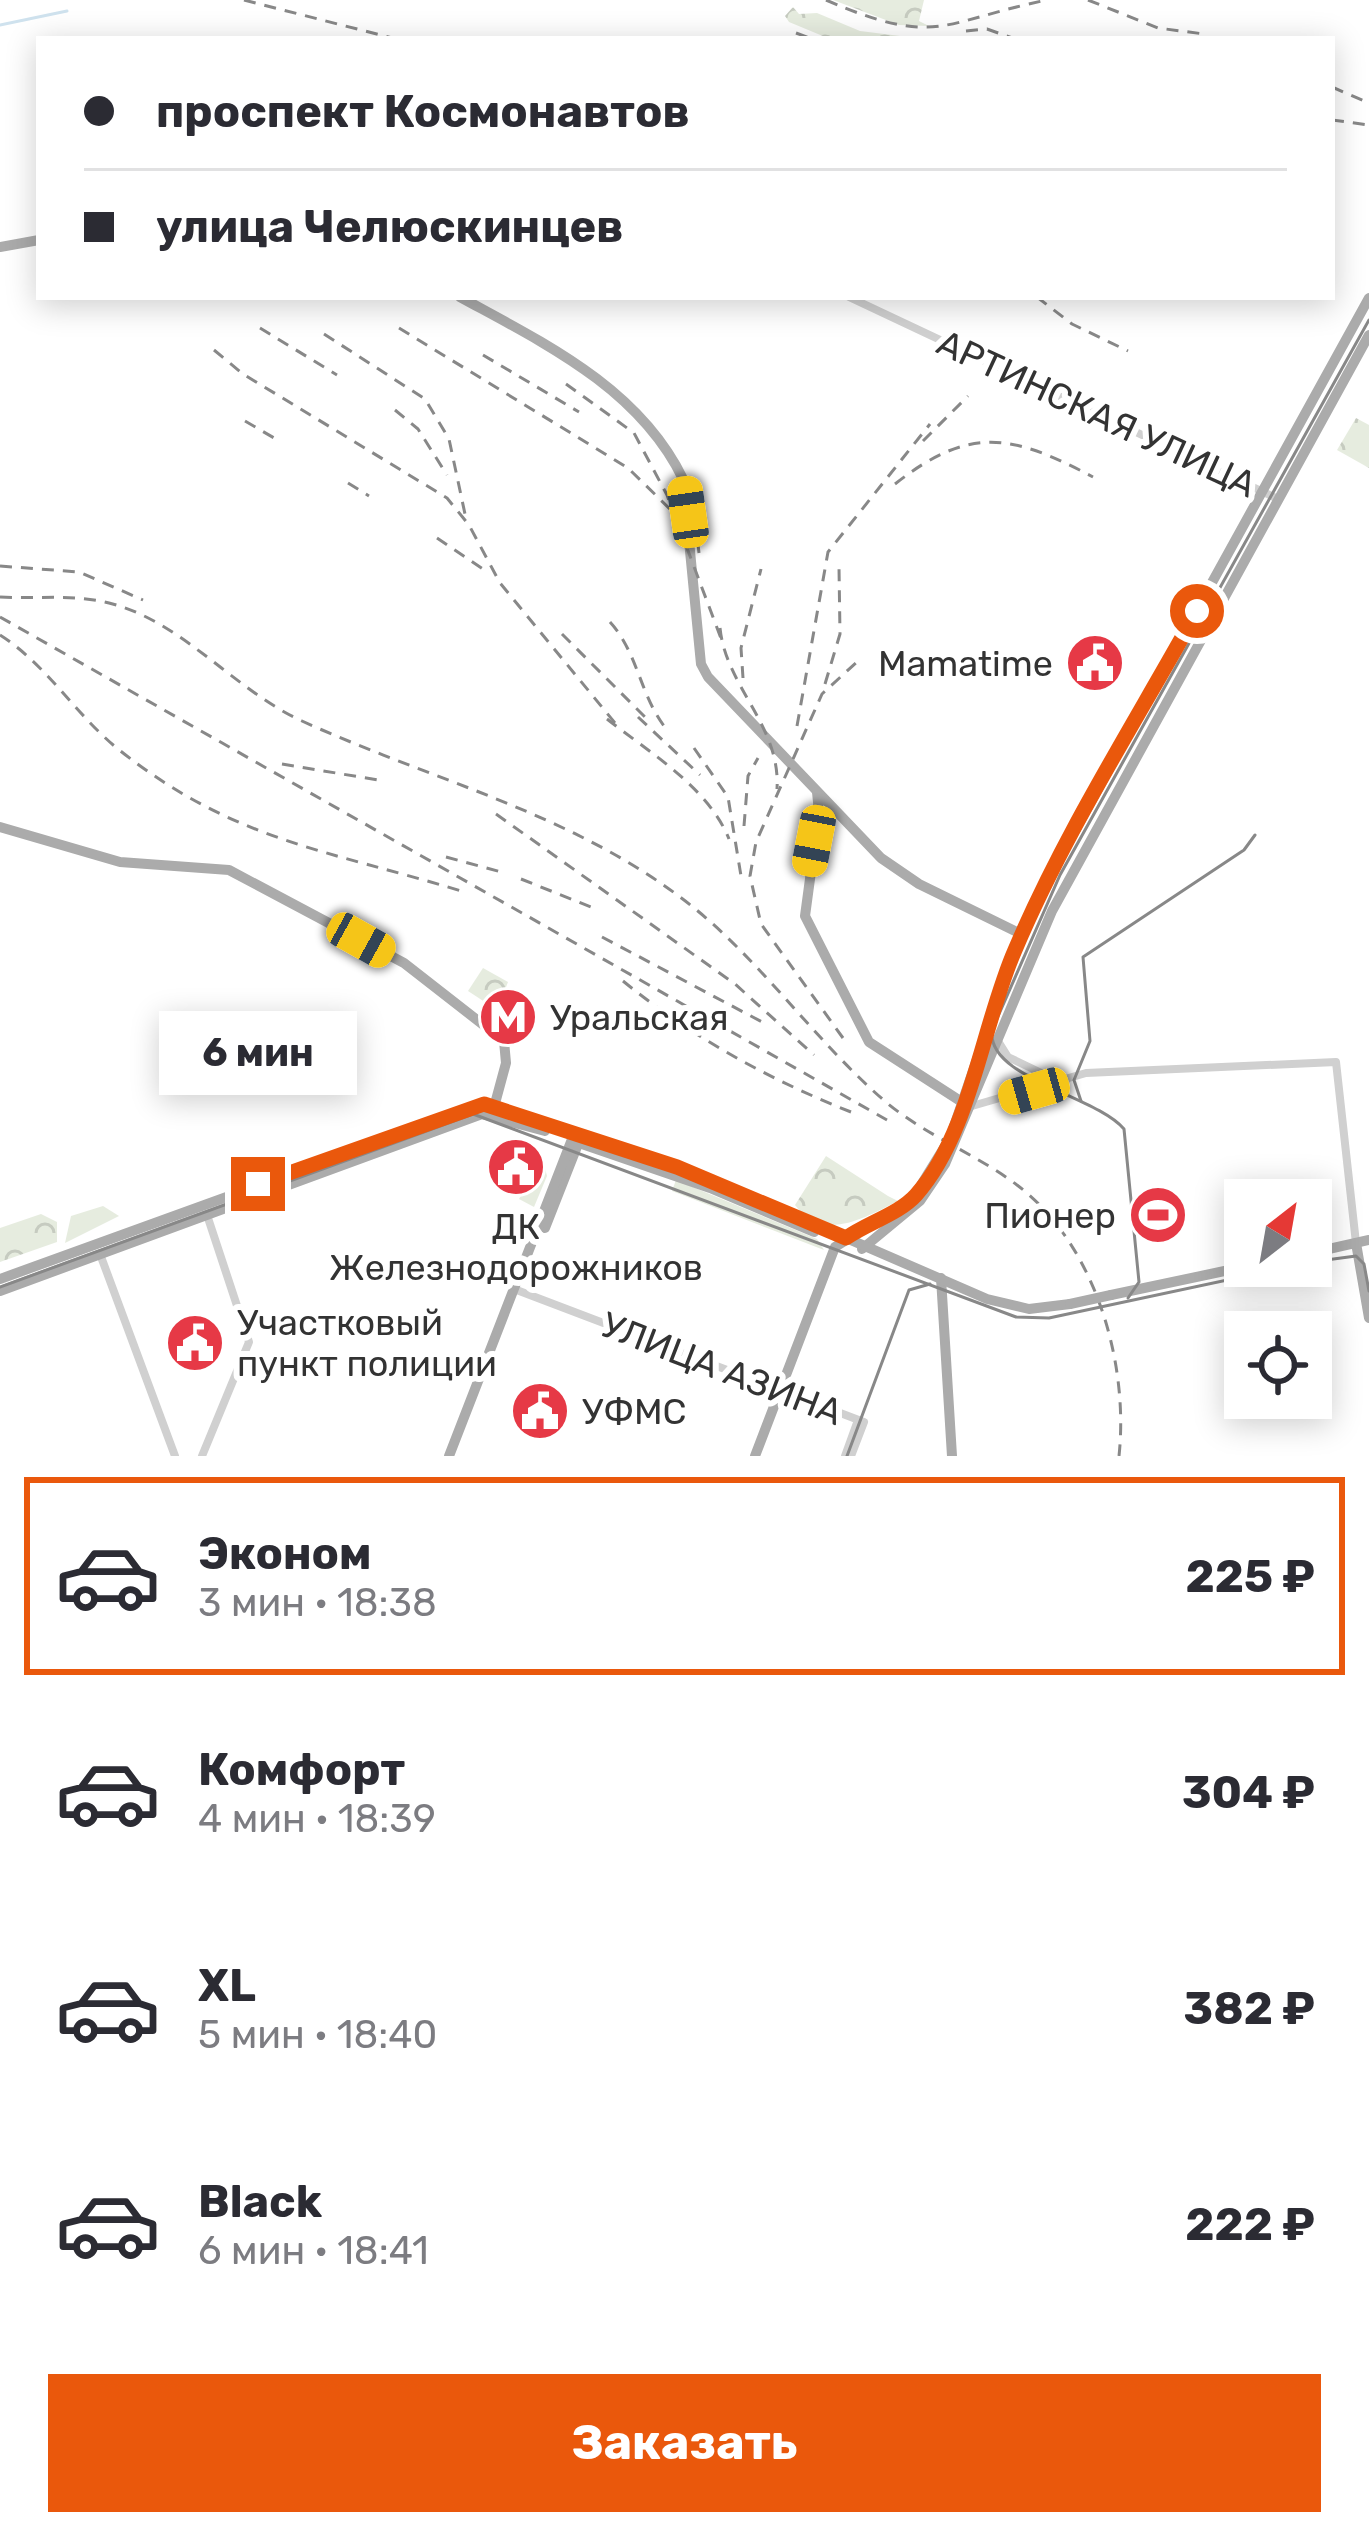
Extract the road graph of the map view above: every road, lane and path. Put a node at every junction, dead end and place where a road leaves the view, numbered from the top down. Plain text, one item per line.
1 (36, 241) edge
2 (0, 247) edge
3 (1369, 298) edge
4 (465, 300) edge
5 (855, 300) edge
6 (1369, 335) edge
7 (1264, 491) junction
8 (1279, 499) junction
9 (815, 789) junction
10 (1093, 798) junction
11 (1109, 806) junction
12 (839, 814) junction
13 (818, 820) junction
14 (0, 826) edge
15 (1055, 867) junction
16 (1072, 874) junction
17 (1022, 934) junction
18 (1037, 942) junction
19 (998, 1036) junction
20 (979, 1045) junction
21 (991, 1053) junction
22 (1060, 1082) junction
23 (968, 1105) junction
24 (494, 1110) junction
25 (576, 1138) junction
26 (205, 1209) junction
27 (147, 1231) junction
28 (843, 1240) junction
29 (1362, 1242) edge
30 (862, 1248) junction
31 (1332, 1248) edge
32 (100, 1254) junction
33 (1224, 1271) edge
34 (2, 1278) edge
35 (940, 1281) junction
36 (517, 1291) junction
37 (0, 1292) edge
38 (1369, 1318) edge
39 (781, 1390) junction
40 (175, 1456) edge
41 (202, 1456) edge
42 (452, 1456) edge
43 (755, 1456) edge
44 (848, 1456) edge
45 (952, 1456) edge

1 - 2 main road
3 - 7 main road
4 - 9 main road
5 - 7 street, АРТИНСКАЯ УЛИЦА
6 - 8 main road
7 - 8 street, АРТИНСКАЯ УЛИЦА
7 - 10 main road
8 - 11 main road
9 - 12 main road
9 - 13 main road
10 - 11 main road
10 - 15 main road
11 - 16 main road
12 - 13 main road
12 - 17 main road
13 - 23 main road
14 - 24 main road
15 - 16 main road
15 - 17 main road
16 - 18 main road
17 - 18 main road
17 - 20 main road
18 - 19 main road
19 - 21 main road
19 - 22 street
20 - 21 main road
20 - 23 main road
21 - 23 main road
22 - 23 street
22 - 29 street
23 - 28 main road
23 - 30 main road
24 - 25 main road
24 - 26 main road
25 - 28 main road
25 - 36 main road
26 - 27 main road
26 - 41 street
27 - 32 main road
27 - 34 main road
28 - 30 main road
28 - 39 main road
29 - 31 main road
29 - 38 main road
30 - 35 main road
32 - 37 main road
32 - 40 street
33 - 35 main road, bridge
35 - 45 main road
36 - 39 street, УЛИЦА АЗИНА
36 - 42 main road
39 - 43 main road
39 - 44 street, УЛИЦА АЗИНА

